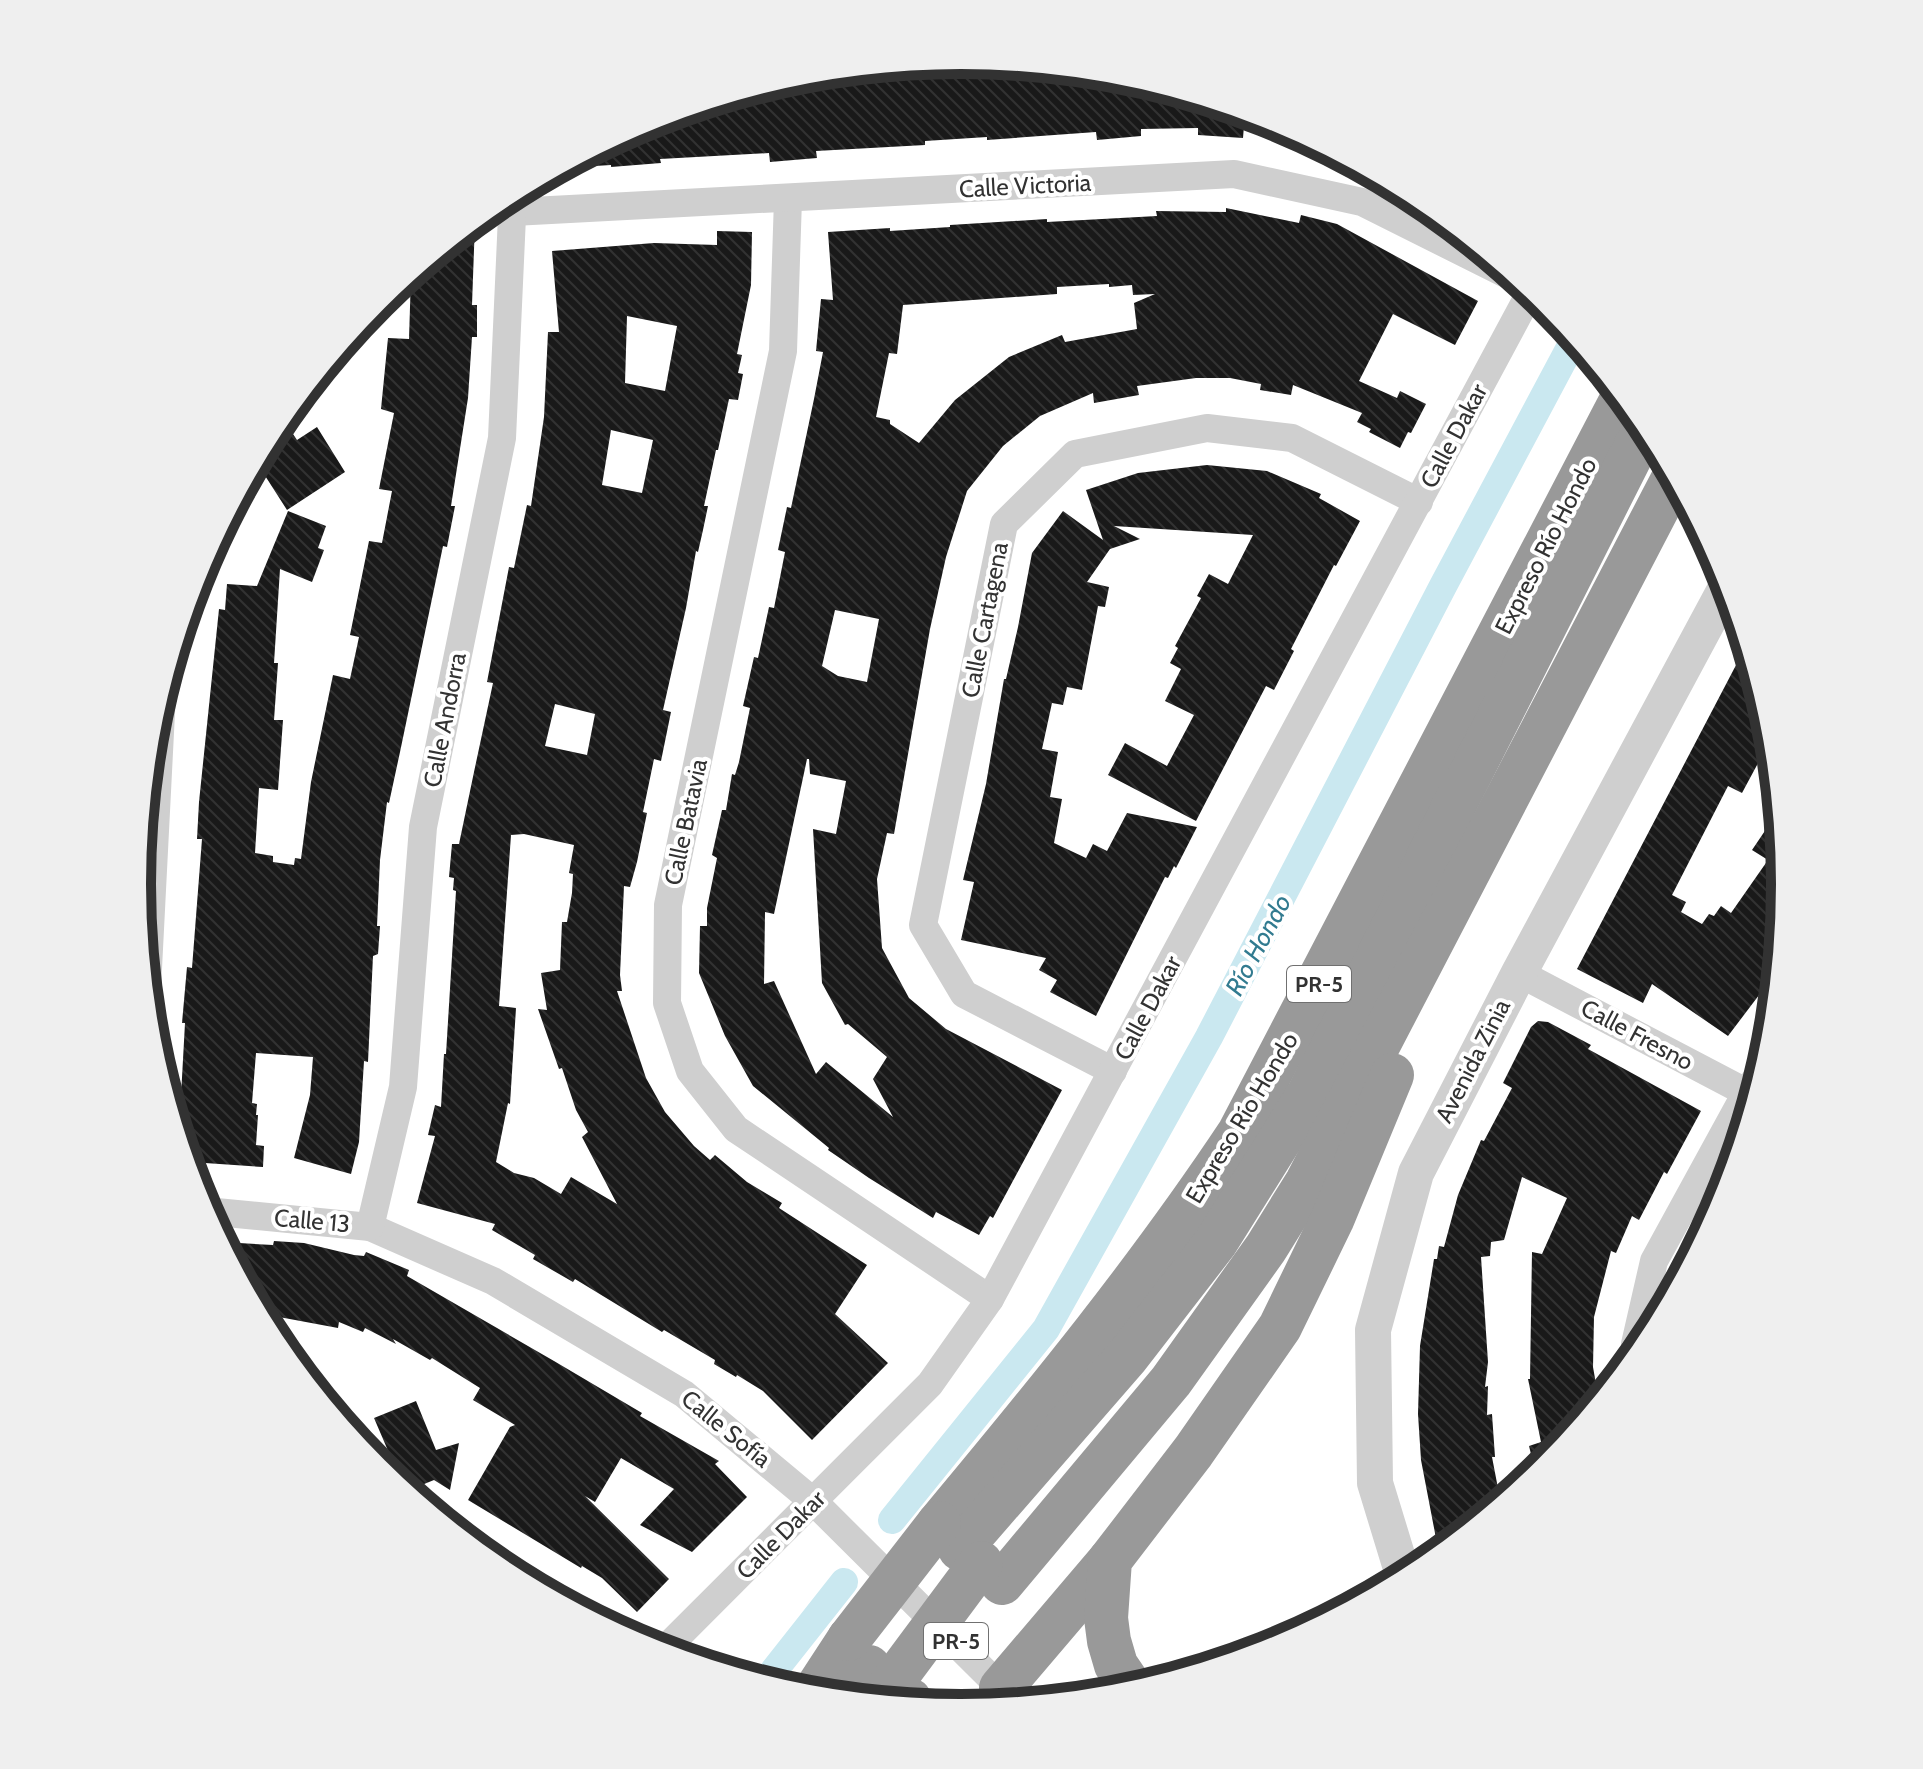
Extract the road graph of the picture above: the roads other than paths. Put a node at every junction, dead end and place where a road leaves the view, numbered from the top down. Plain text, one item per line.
1 (788, 199) junction
2 (524, 203) edge
3 (513, 210) edge
4 (1478, 260) edge
5 (1525, 302) edge
6 (1617, 408) edge
7 (1639, 440) edge
8 (1651, 459) edge
9 (1668, 488) edge
10 (1419, 502) junction
11 (1720, 599) edge
12 (157, 787) edge
13 (152, 899) edge
14 (1519, 973) junction
15 (1414, 978) junction
16 (1113, 1071) junction
17 (1744, 1092) edge
18 (1737, 1117) edge
19 (221, 1212) edge
20 (370, 1227) junction
21 (990, 1299) junction
22 (1638, 1330) edge
23 (814, 1502) junction
24 (971, 1554) junction
25 (1110, 1560) junction
26 (1400, 1565) edge
27 (673, 1641) edge
28 (1125, 1678) edge
29 (879, 1685) edge
30 (857, 1688) edge
31 (1011, 1693) edge
32 (1002, 1694) edge

1 - 2 street, Calle Victoria
1 - 4 street, Calle Victoria
1 - 21 street, Calle Batavia
3 - 20 street, Calle Andorra
5 - 10 street, Calle Dakar
6 - 24 highway, Expreso Río Hondo / PR-5
7 - 24 highway
8 - 24 highway
9 - 15 highway, Expreso Río Hondo / PR-5
10 - 16 street, Calle Dakar
10 - 16 street, Calle Cartagena
11 - 14 street, Avenida Zinia
12 - 13 street
14 - 17 street, Calle Fresno
14 - 26 street, Avenida Zinia
15 - 24 highway, Expreso Río Hondo / PR-5
15 - 25 highway
16 - 21 street, Calle Dakar
18 - 22 street
19 - 20 street, Calle 13
20 - 23 street, Calle Sofía
21 - 23 street, Calle Dakar
23 - 27 street, Calle Dakar
23 - 32 street, Calle Sofía
24 - 29 highway, Expreso Río Hondo / PR-5, bridge
24 - 29 highway, Expreso Río Hondo / PR-5
25 - 28 highway
25 - 31 highway
29 - 30 highway, Expreso Río Hondo / PR-5

